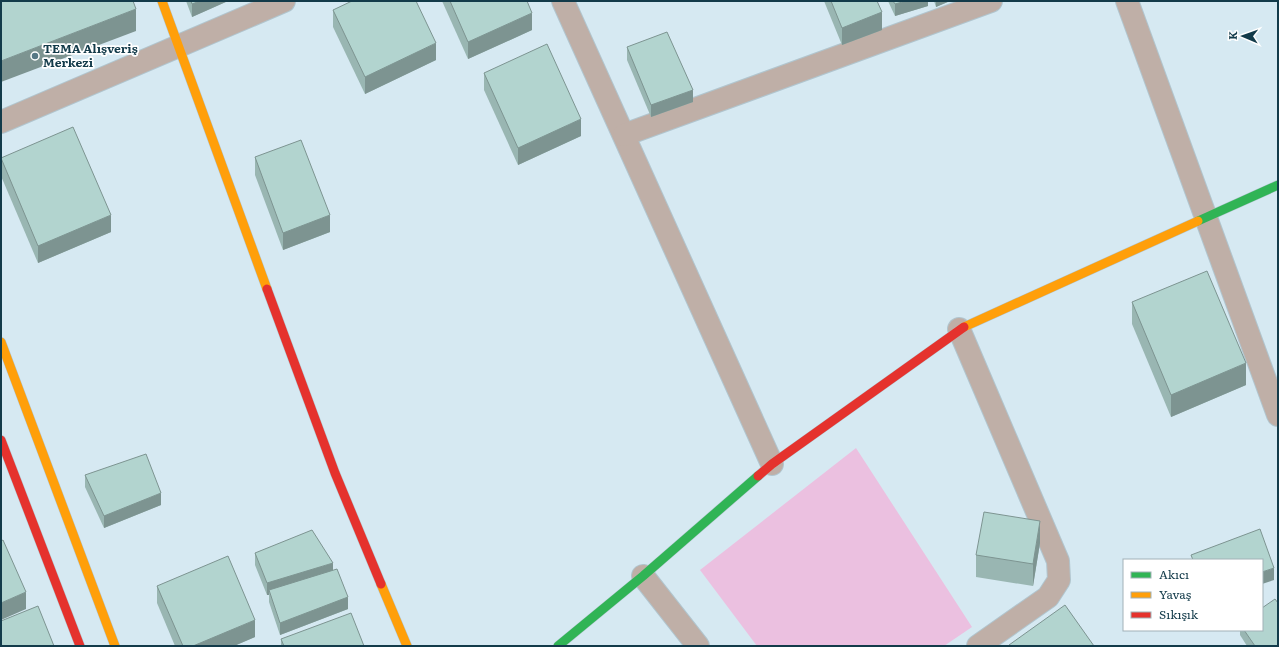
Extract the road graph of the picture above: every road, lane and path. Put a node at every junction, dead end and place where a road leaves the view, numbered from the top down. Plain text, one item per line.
1 (162, 1) edge
2 (284, 1) edge
3 (563, 1) edge
4 (991, 1) edge
5 (1127, 1) edge
6 (179, 45) junction
7 (1, 122) edge
8 (624, 135) junction
9 (1278, 185) edge
10 (1206, 219) junction
11 (960, 329) junction
12 (1, 342) edge
13 (1278, 415) edge
14 (1, 440) edge
15 (772, 464) junction
16 (643, 576) junction
17 (80, 646) edge
18 (116, 646) edge
19 (407, 646) edge
20 (558, 646) edge
21 (698, 646) edge
22 (978, 646) edge

1 - 6 street
2 - 6 street
3 - 8 street
4 - 8 street
5 - 10 street
6 - 7 street
6 - 19 street
8 - 15 street
9 - 10 street
10 - 11 street
10 - 13 street
11 - 15 street
11 - 22 street
12 - 18 street
14 - 17 street
15 - 16 street
16 - 20 street
16 - 21 street

